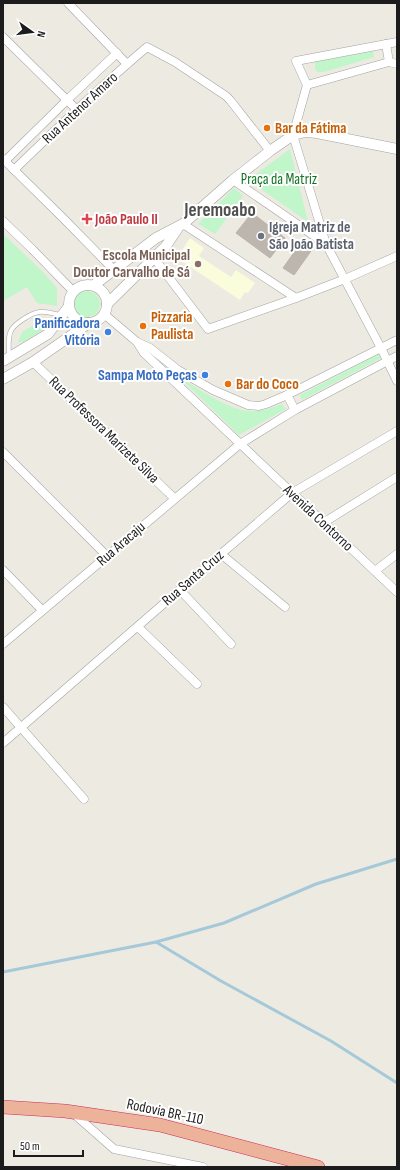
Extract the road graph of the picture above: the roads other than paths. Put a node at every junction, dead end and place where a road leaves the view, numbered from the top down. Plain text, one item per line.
1 (68, 3) edge
2 (3, 37) edge
3 (397, 42) edge
4 (386, 44) junction
5 (117, 53) junction
6 (393, 63) edge
7 (127, 64) junction
8 (307, 85) junction
9 (67, 100) junction
10 (77, 110) junction
11 (293, 135) junction
12 (397, 149) edge
13 (270, 151) junction
14 (4, 160) edge
15 (14, 170) junction
16 (233, 180) junction
17 (3, 221) edge
18 (181, 225) junction
19 (326, 244) junction
20 (397, 256) edge
21 (154, 258) junction
22 (114, 270) junction
23 (345, 279) junction
24 (94, 285) junction
25 (73, 291) junction
26 (296, 298) junction
27 (69, 306) junction
28 (105, 309) junction
29 (62, 315) junction
30 (89, 323) junction
31 (397, 340) edge
32 (137, 342) junction
33 (381, 348) junction
34 (397, 356) edge
35 (6, 360) edge
36 (388, 361) junction
37 (33, 362) junction
38 (3, 379) edge
39 (397, 381) edge
40 (287, 395) junction
41 (295, 410) junction
42 (397, 431) edge
43 (240, 444) junction
44 (3, 452) edge
45 (397, 477) edge
46 (292, 493) junction
47 (174, 498) junction
48 (323, 523) junction
49 (221, 554) junction
50 (397, 554) edge
51 (107, 556) junction
52 (3, 570) edge
53 (375, 572) junction
54 (180, 590) junction
55 (397, 592) edge
56 (285, 607) dead end
57 (42, 610) junction
58 (138, 627) junction
59 (3, 644) edge
60 (231, 644) dead end
61 (196, 684) dead end
62 (3, 707) edge
63 (21, 727) junction
64 (3, 743) edge
65 (84, 800) dead end
66 (3, 1107) edge
67 (73, 1112) junction
68 (283, 1162) edge
69 (313, 1166) edge
70 (203, 1167) edge

1 - 5 street
2 - 9 street
3 - 4 street
4 - 6 street
4 - 8 street
5 - 7 street
5 - 9 street, Rua Antenor Amaro
6 - 8 street
7 - 10 street, Rua Antenor Amaro
7 - 13 street, Rua Antenor Amaro
8 - 11 street
9 - 10 street
9 - 14 street, Rua Antenor Amaro
10 - 15 street, Rua Antenor Amaro
11 - 12 street
11 - 13 street
11 - 19 street
13 - 16 street
14 - 15 street
15 - 22 street
16 - 18 street
16 - 19 street
17 - 25 street
18 - 21 street
18 - 22 street
18 - 26 street
19 - 23 street
20 - 23 street
21 - 26 street
21 - 28 street
22 - 24 street
23 - 26 street
23 - 33 street
24 - 25 street
24 - 28 street
25 - 27 street
27 - 29 street
27 - 30 street
28 - 30 street
28 - 32 street
29 - 35 street
29 - 35 lane
30 - 37 street
31 - 33 street
32 - 40 street
32 - 43 street, Avenida Contorno
33 - 36 street
33 - 40 street
34 - 36 street, Rua Aracaju
36 - 39 street
36 - 41 street, Rua Aracaju
37 - 38 street
37 - 47 street, Rua Professora Marizete Silva
40 - 41 street
41 - 43 street, Rua Aracaju
42 - 46 street, Rua Santa Cruz
43 - 46 street, Avenida Contorno
43 - 47 street, Rua Aracaju
44 - 51 street
45 - 48 street
46 - 48 street, Avenida Contorno
46 - 49 street, Rua Santa Cruz
47 - 51 street, Rua Aracaju
48 - 53 street, Avenida Contorno
49 - 54 street, Rua Santa Cruz
49 - 56 street
50 - 53 street
51 - 57 street, Rua Aracaju
52 - 57 street
53 - 55 street, Avenida Contorno
54 - 58 street, Rua Santa Cruz
54 - 60 street
57 - 59 street, Rua Aracaju
58 - 61 street
58 - 63 street, Rua Santa Cruz
62 - 63 street
63 - 64 street, Rua Santa Cruz
63 - 65 street
66 - 67 highway, Rodovia BR-110
67 - 68 highway, Rodovia BR-110
67 - 70 street
68 - 69 highway, Rodovia BR-110

